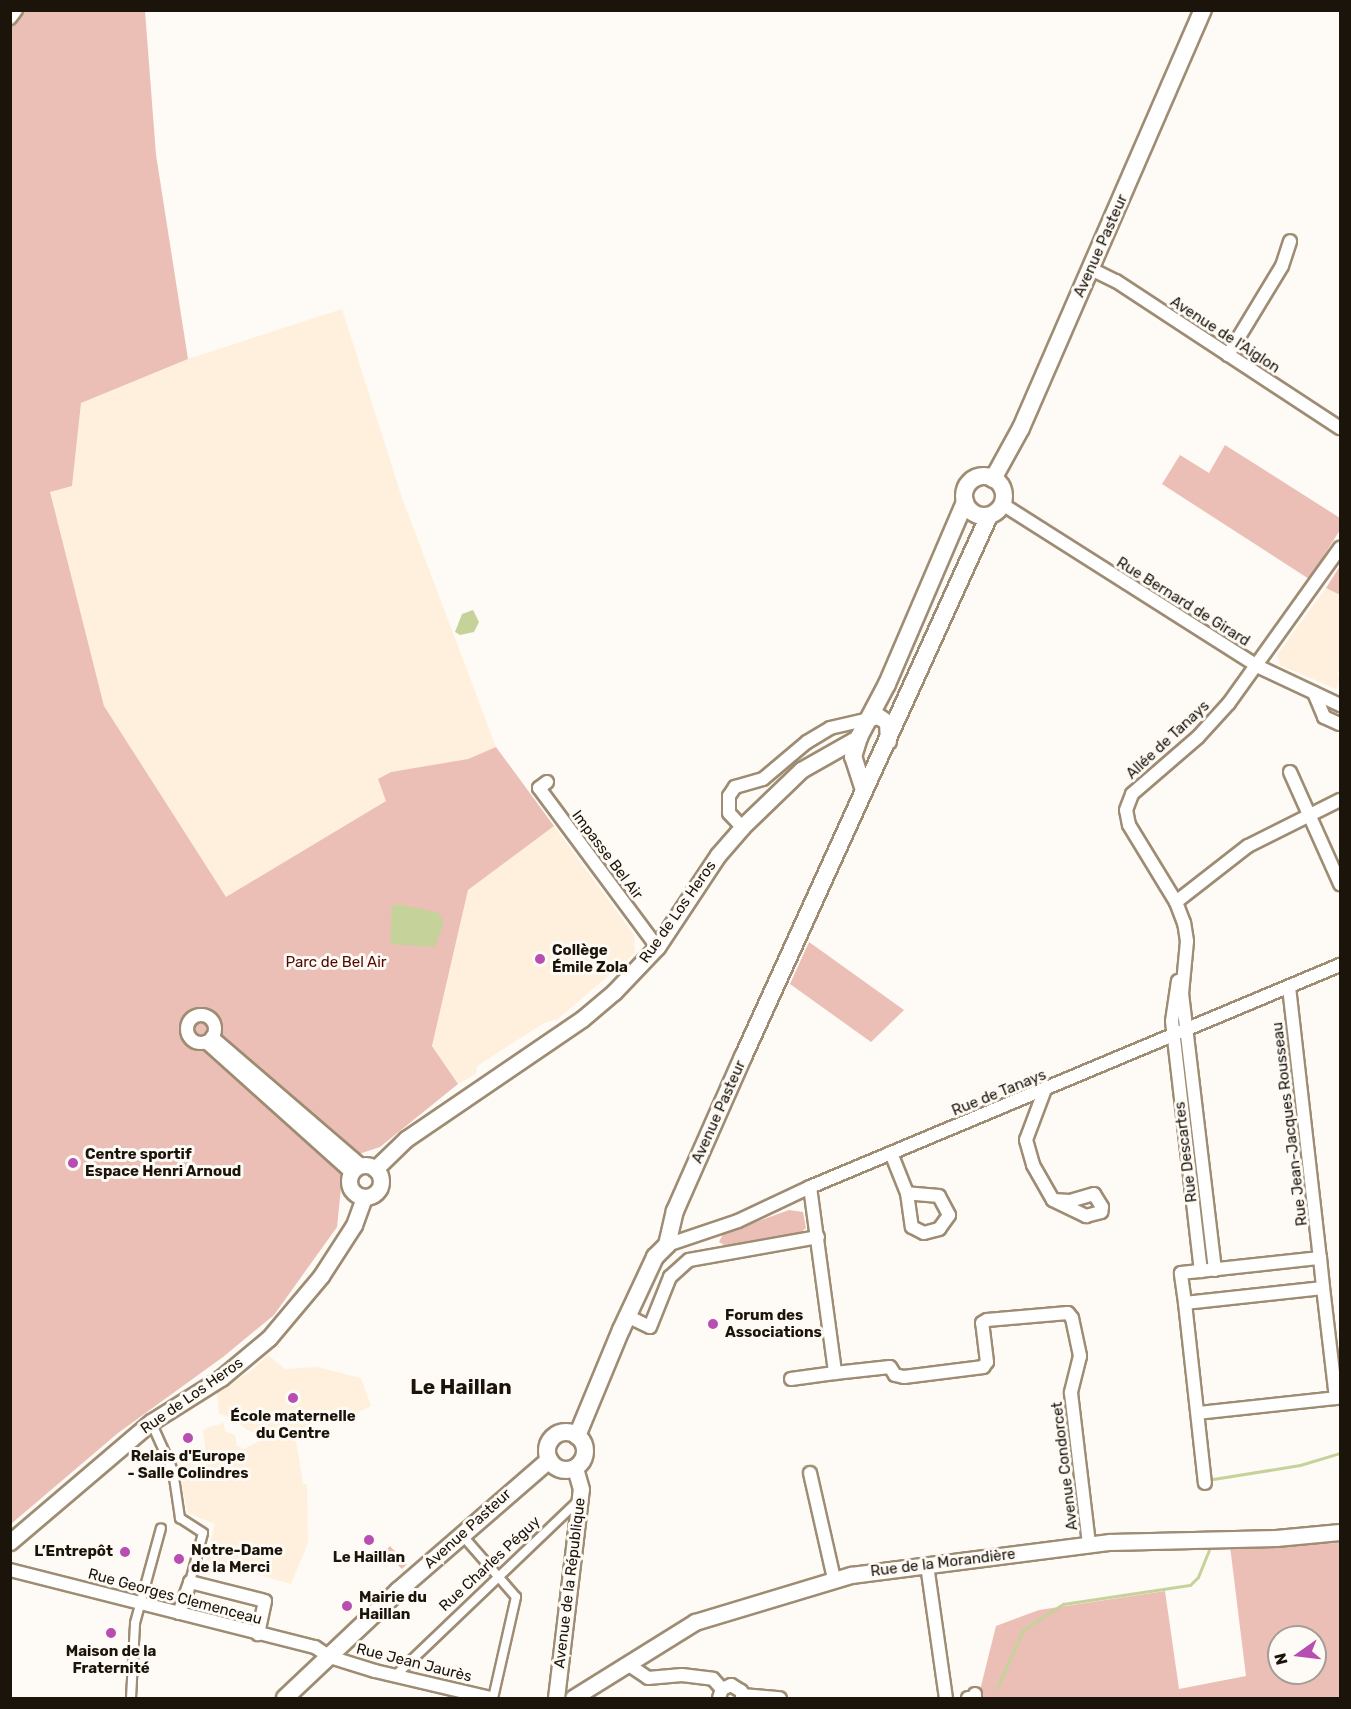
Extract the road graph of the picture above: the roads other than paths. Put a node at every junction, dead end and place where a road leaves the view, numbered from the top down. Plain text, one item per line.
1 (16, 10) edge
2 (1203, 10) edge
3 (10, 18) edge
4 (1290, 241) dead end
5 (1090, 269) junction
6 (1228, 355) junction
7 (1341, 428) edge
8 (993, 478) junction
9 (965, 502) junction
10 (1002, 504) junction
11 (989, 516) junction
12 (1341, 548) edge
13 (1257, 666) junction
14 (1314, 693) junction
15 (1341, 705) edge
16 (870, 718) junction
17 (1341, 724) edge
18 (859, 737) junction
19 (888, 741) junction
20 (826, 754) junction
21 (854, 765) junction
22 (1290, 772) dead end
23 (547, 782) dead end
24 (863, 787) junction
25 (1341, 801) edge
26 (1309, 815) junction
27 (742, 827) junction
28 (1341, 884) edge
29 (1176, 902) junction
30 (657, 947) junction
31 (1185, 958) junction
32 (1341, 965) edge
33 (1289, 987) junction
34 (1187, 1030) junction
35 (1174, 1035) junction
36 (209, 1040) dead end
37 (1044, 1092) junction
38 (891, 1153) junction
39 (363, 1169) junction
40 (810, 1187) junction
41 (907, 1193) dead end
42 (364, 1197) junction
43 (1053, 1200) dead end
44 (818, 1238) junction
45 (667, 1245) junction
46 (1320, 1258) junction
47 (1215, 1270) junction
48 (1202, 1271) junction
49 (1323, 1288) junction
50 (1185, 1303) junction
51 (627, 1316) junction
52 (835, 1373) junction
53 (791, 1379) dead end
54 (1198, 1413) junction
55 (151, 1422) junction
56 (577, 1436) junction
57 (549, 1460) junction
58 (574, 1468) junction
59 (810, 1473) dead end
60 (1205, 1483) dead end
61 (579, 1500) junction
62 (161, 1528) dead end
63 (1341, 1532) edge
64 (462, 1534) junction
65 (10, 1542) edge
66 (1089, 1545) junction
67 (927, 1565) junction
68 (10, 1570) edge
69 (499, 1575) junction
70 (834, 1579) junction
71 (190, 1582) junction
72 (142, 1603) junction
73 (179, 1613) junction
74 (258, 1634) junction
75 (330, 1657) junction
76 (629, 1665) junction
77 (396, 1675) junction
78 (721, 1694) edge
79 (742, 1697) edge
80 (131, 1698) edge
81 (285, 1698) edge
82 (492, 1698) edge
83 (556, 1698) edge
84 (573, 1698) edge
85 (780, 1698) edge
86 (945, 1698) edge

1 - 3 street
2 - 5 main road, Avenue Pasteur
4 - 6 street
5 - 6 street, Avenue de l'Aiglon
5 - 8 main road, Avenue Pasteur
6 - 7 street, Avenue de l'Aiglon
8 - 9 main road
8 - 10 main road
9 - 11 main road
9 - 16 main road
10 - 11 main road, Avenue Pasteur
10 - 13 street, Rue Bernard de Girard
11 - 19 main road, Avenue Pasteur
12 - 13 street, Rue Bernard de Girard
13 - 14 street
13 - 29 street, Allée de Tanays
14 - 15 street
14 - 17 street
16 - 18 main road
16 - 19 street
16 - 27 street
18 - 20 street, Rue de Los Heros
18 - 21 main road
19 - 24 main road, Avenue Pasteur
20 - 21 street
20 - 27 street, Rue de Los Heros
21 - 24 main road
22 - 26 street
23 - 30 street, Impasse Bel Air
24 - 45 main road, Avenue Pasteur
25 - 26 street
26 - 28 street
26 - 29 street
27 - 30 street, Rue de Los Heros
29 - 31 street
30 - 39 street, Rue de Los Heros
31 - 34 street, Rue Descartes
31 - 35 street, Rue Descartes
32 - 33 street, Rue de Tanays
33 - 34 street, Rue de Tanays
33 - 46 street, Rue Jean-Jacques Rousseau
34 - 35 street, Rue de Tanays
34 - 47 street, Rue Descartes
35 - 37 street, Rue de Tanays
35 - 48 street, Rue Descartes
36 - 39 street
37 - 38 street, Rue de Tanays
37 - 43 street
38 - 40 street, Rue de Tanays
38 - 41 street
39 - 42 street
39 - 42 street, Rue de Los Heros
40 - 44 street
40 - 45 street, Rue de Tanays
42 - 55 street, Rue de Los Heros
44 - 51 street
44 - 52 street
45 - 51 main road, Avenue Pasteur
46 - 47 street
46 - 49 street, Rue Jean-Jacques Rousseau
47 - 48 street
48 - 50 street
49 - 50 street
49 - 54 street
50 - 54 street
51 - 56 main road, Avenue Pasteur
52 - 53 street, Avenue Condorcet
52 - 66 street, Avenue Condorcet
54 - 60 street
55 - 65 street, Rue de Los Heros
55 - 71 street
56 - 57 main road
56 - 58 main road
57 - 58 main road
57 - 64 main road, Avenue Pasteur
58 - 61 street, Avenue de la République
59 - 70 street
61 - 69 street, Rue Charles Péguy
61 - 83 street, Avenue de la République
62 - 72 street
63 - 66 street, Rue de la Morandière
64 - 69 street
64 - 75 main road, Avenue Pasteur
66 - 67 street, Rue de la Morandière
67 - 70 street, Rue de la Morandière
67 - 86 street
68 - 72 street, Rue Georges Clemenceau
69 - 77 street, Rue Charles Péguy
69 - 82 street
70 - 76 street, Rue de la Morandière
71 - 73 street
71 - 74 street
72 - 73 street, Rue Georges Clemenceau
72 - 80 street
73 - 74 street, Rue Georges Clemenceau
74 - 75 street, Rue Georges Clemenceau
75 - 77 street, Rue Jean Jaurès
75 - 81 main road, Avenue Pasteur
76 - 78 street
76 - 84 street, Rue de la Morandière
77 - 82 street, Rue Jean Jaurès
78 - 79 street
79 - 85 street

